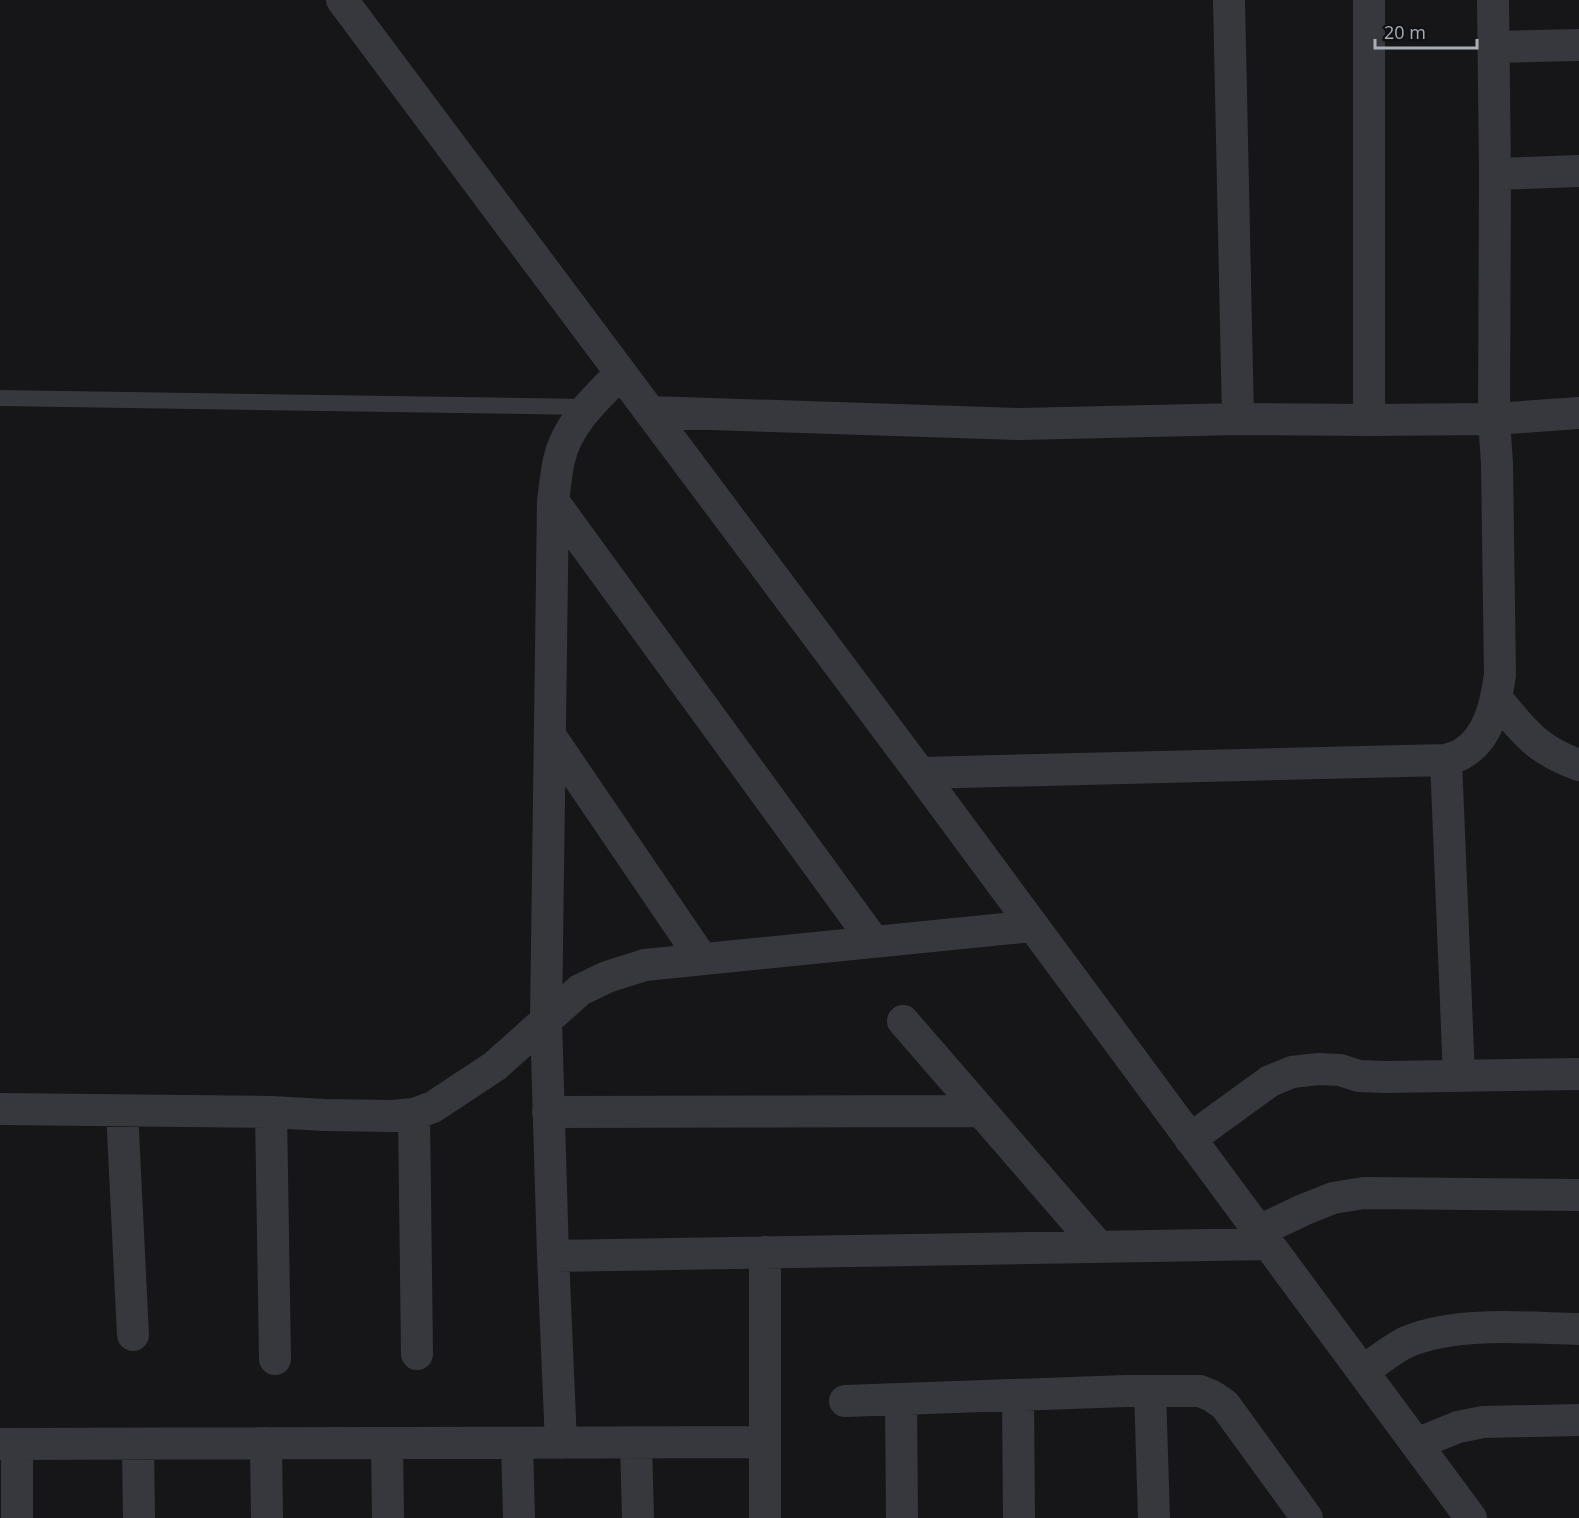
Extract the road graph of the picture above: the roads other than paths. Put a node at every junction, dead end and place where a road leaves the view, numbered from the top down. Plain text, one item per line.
1 (342, 0) edge
2 (1229, 0) edge
3 (1369, 0) edge
4 (1493, 0) edge
5 (1579, 45) edge
6 (1493, 47) junction
7 (1579, 171) edge
8 (1495, 174) junction
9 (621, 373) junction
10 (0, 398) edge
11 (588, 407) junction
12 (650, 412) junction
13 (1579, 413) edge
14 (1238, 419) junction
15 (1494, 419) junction
16 (1369, 420) junction
17 (553, 501) junction
18 (1497, 699) junction
19 (551, 737) junction
20 (1446, 760) junction
21 (1579, 765) edge
22 (920, 773) junction
23 (1033, 926) junction
24 (874, 942) junction
25 (702, 959) junction
26 (546, 1020) junction
27 (903, 1021) dead end
28 (1579, 1074) edge
29 (1459, 1076) junction
30 (0, 1109) edge
31 (122, 1111) junction
32 (981, 1111) junction
33 (271, 1112) junction
34 (548, 1112) junction
35 (414, 1114) junction
36 (1190, 1139) junction
37 (1579, 1194) edge
38 (1264, 1238) junction
39 (1098, 1246) junction
40 (765, 1252) junction
41 (553, 1256) junction
42 (1579, 1329) edge
43 (133, 1335) dead end
44 (417, 1354) dead end
45 (275, 1359) dead end
46 (1363, 1371) junction
47 (1150, 1391) junction
48 (1018, 1395) junction
49 (901, 1399) junction
50 (845, 1401) dead end
51 (1579, 1420) edge
52 (765, 1442) junction
53 (266, 1443) junction
54 (387, 1443) junction
55 (518, 1443) junction
56 (561, 1443) junction
57 (636, 1443) junction
58 (8, 1444) edge
59 (138, 1444) junction
60 (1416, 1444) junction
61 (1285, 1503) edge
62 (17, 1518) edge
63 (139, 1518) edge
64 (267, 1518) edge
65 (388, 1518) edge
66 (519, 1518) edge
67 (638, 1518) edge
68 (765, 1518) edge
69 (902, 1518) edge
70 (1019, 1518) edge
71 (1154, 1518) edge
72 (1307, 1518) edge
73 (1471, 1518) edge

1 - 9 street
2 - 14 street
3 - 16 street
4 - 6 street
5 - 6 street
6 - 8 street
7 - 8 street
8 - 15 street
9 - 11 street
9 - 12 street
10 - 11 lane
11 - 17 street
12 - 14 street
12 - 22 street
13 - 15 street
14 - 16 street
15 - 16 street
15 - 18 street
17 - 19 street
17 - 24 street
18 - 20 street
18 - 21 street
19 - 25 street
19 - 26 street
20 - 22 street
20 - 29 street
22 - 23 street
23 - 24 street
23 - 36 street
24 - 25 street
25 - 26 street
26 - 34 street
26 - 35 street
27 - 32 street
28 - 29 street
29 - 36 street
30 - 31 street
31 - 33 street
31 - 43 street
32 - 34 street
32 - 39 street
33 - 35 street
33 - 45 street
34 - 41 street
35 - 44 street
36 - 38 street
37 - 38 street
38 - 39 street
38 - 46 street
39 - 40 street
40 - 41 street
40 - 52 street
41 - 56 street
42 - 46 street
46 - 60 street
47 - 48 street
47 - 61 street
47 - 71 street
48 - 49 street
48 - 70 street
49 - 50 street
49 - 69 street
51 - 60 street
52 - 57 street
52 - 68 street
53 - 54 street
53 - 59 street
53 - 64 street
54 - 55 street
54 - 65 street
55 - 56 street
55 - 66 street
56 - 57 street
57 - 67 street
58 - 59 street
58 - 62 street
59 - 63 street
60 - 73 street
61 - 72 street

